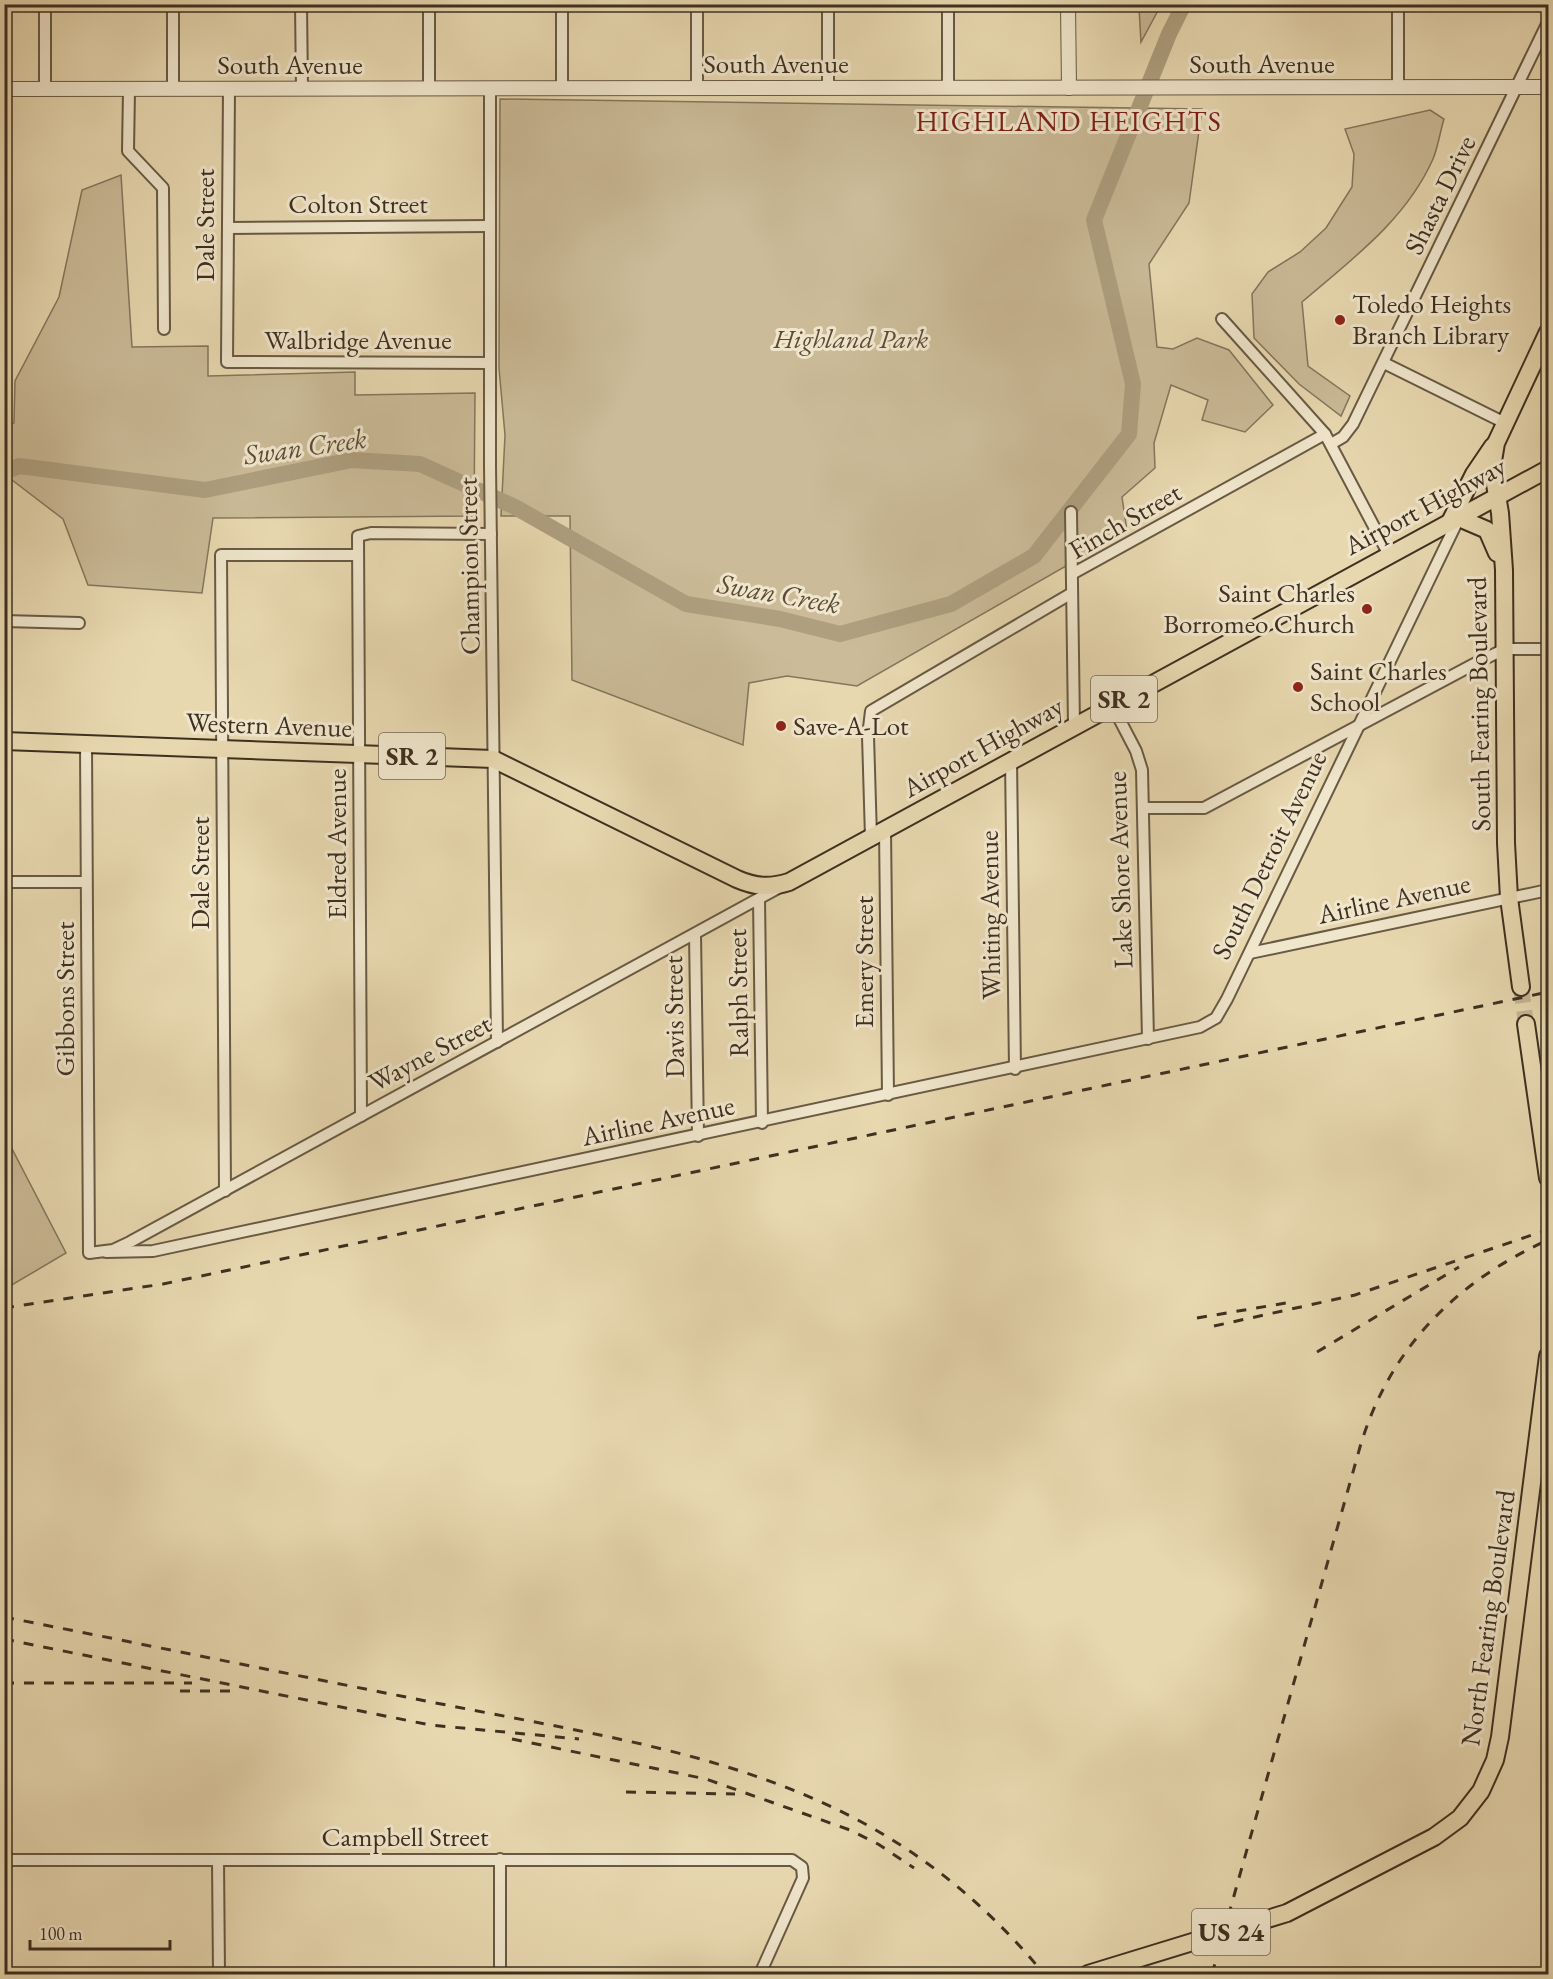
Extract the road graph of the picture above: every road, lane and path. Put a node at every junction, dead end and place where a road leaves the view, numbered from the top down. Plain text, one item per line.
1 (45, 4) edge
2 (173, 4) edge
3 (301, 4) edge
4 (429, 4) edge
5 (562, 4) edge
6 (697, 4) edge
7 (828, 4) edge
8 (948, 4) edge
9 (1068, 4) edge
10 (1398, 4) edge
11 (1548, 22) edge
12 (1398, 87) junction
13 (1518, 87) junction
14 (1548, 87) edge
15 (562, 88) junction
16 (697, 88) junction
17 (828, 88) junction
18 (948, 88) junction
19 (1069, 88) junction
20 (4, 89) edge
21 (45, 89) junction
22 (173, 89) junction
23 (229, 89) junction
24 (302, 89) junction
25 (429, 89) junction
26 (490, 89) junction
27 (129, 90) junction
28 (489, 226) junction
29 (228, 228) junction
30 (1222, 319) dead end
31 (164, 329) dead end
32 (1548, 332) edge
33 (227, 362) joint
34 (490, 363) junction
35 (1384, 363) junction
36 (1505, 423) junction
37 (1328, 439) junction
38 (1496, 443) junction
39 (1548, 469) edge
40 (1497, 496) junction
41 (1071, 512) dead end
42 (1455, 520) junction
43 (491, 534) junction
44 (358, 555) junction
45 (1389, 555) junction
46 (1504, 570) junction
47 (1072, 574) junction
48 (1072, 593) junction
49 (4, 621) edge
50 (79, 623) dead end
51 (1504, 649) junction
52 (1548, 649) edge
53 (1112, 705) junction
54 (871, 711) joint
55 (1360, 724) junction
56 (1074, 726) junction
57 (4, 741) edge
58 (86, 745) junction
59 (222, 750) junction
60 (359, 754) junction
61 (493, 759) junction
62 (1011, 760) junction
63 (1144, 808) junction
64 (878, 833) junction
65 (4, 882) edge
66 (86, 882) junction
67 (789, 882) junction
68 (1548, 890) edge
69 (1509, 898) junction
70 (759, 899) junction
71 (695, 934) junction
72 (1250, 953) junction
73 (1521, 987) tunnel mouth
74 (1216, 1018) joint
75 (1526, 1024) tunnel mouth
76 (1148, 1040) junction
77 (497, 1042) junction
78 (1015, 1069) junction
79 (888, 1095) junction
80 (361, 1116) junction
81 (762, 1122) junction
82 (698, 1136) junction
83 (1548, 1178) edge
84 (225, 1191) junction
85 (106, 1252) junction
86 (89, 1253) joint
87 (1547, 1363) edge
88 (500, 1859) junction
89 (4, 1860) edge
90 (218, 1860) junction
91 (219, 1974) edge
92 (500, 1974) edge
93 (760, 1974) edge
94 (1088, 1974) edge

1 - 21 street
2 - 22 street
3 - 24 street
4 - 25 street
5 - 15 street
6 - 16 street
7 - 17 street
8 - 18 street
9 - 19 street
10 - 12 street
11 - 13 street, Shasta Drive
12 - 13 street, South Avenue
12 - 19 street, South Avenue
13 - 14 street, South Avenue
13 - 35 street, Shasta Drive
15 - 16 street, South Avenue
15 - 26 street, South Avenue
16 - 17 street, South Avenue
17 - 18 street, South Avenue
18 - 19 street, South Avenue
20 - 21 street, South Avenue
21 - 27 street, South Avenue
22 - 23 street, South Avenue
22 - 27 street, South Avenue
23 - 24 street, South Avenue
23 - 29 street, Dale Street
24 - 25 street, South Avenue
25 - 26 street, South Avenue
26 - 28 street, Champion Street
27 - 31 street
28 - 29 street, Colton Street
28 - 34 street, Champion Street
29 - 33 street, Dale Street
30 - 37 street
32 - 36 main road
33 - 34 street, Walbridge Avenue
34 - 43 street, Champion Street
35 - 36 street
35 - 37 street, Shasta Drive
36 - 38 main road, South Fearing Boulevard
37 - 45 street
37 - 47 street, Finch Street
38 - 40 main road, South Fearing Boulevard
38 - 42 main road
39 - 40 main road, Airport Highway / SR 2
40 - 42 main road, Airport Highway / SR 2
40 - 46 main road, South Fearing Boulevard
41 - 47 street
42 - 45 main road, Airport Highway / SR 2
42 - 46 main road
42 - 55 street, South Detroit Avenue
43 - 44 street, Eldred Avenue
43 - 61 street, Champion Street
44 - 59 street, Dale Street
44 - 60 street, Eldred Avenue
45 - 53 main road, Airport Highway / SR 2
46 - 51 main road, South Fearing Boulevard
47 - 48 street, Finch Street
48 - 54 street, Finch Street
48 - 56 street
49 - 50 street
51 - 52 street
51 - 55 street
51 - 69 main road, South Fearing Boulevard
53 - 56 main road, Airport Highway / SR 2
53 - 63 street, Lake Shore Avenue
54 - 64 street, Emery Street
55 - 63 street
55 - 72 street, South Detroit Avenue
56 - 62 main road, Airport Highway / SR 2
57 - 58 main road, Western Avenue / SR 2
58 - 59 main road, Western Avenue / SR 2
58 - 66 street, Gibbons Street
59 - 60 main road, Western Avenue / SR 2
59 - 84 street, Dale Street
60 - 61 main road, Western Avenue / SR 2
60 - 80 street, Eldred Avenue
61 - 67 main road, Western Avenue / SR 2
61 - 77 street, Champion Street
62 - 64 main road, Airport Highway / SR 2
62 - 78 street, Whiting Avenue
63 - 76 street, Lake Shore Avenue
64 - 67 main road, Airport Highway / SR 2
64 - 79 street, Emery Street
65 - 66 street
66 - 86 street, Gibbons Street
67 - 70 street, Wayne Street
68 - 69 street, Airline Avenue
69 - 72 street, Airline Avenue
69 - 73 main road, South Fearing Boulevard
70 - 71 street, Wayne Street
70 - 81 street, Ralph Street
71 - 77 street, Wayne Street
71 - 82 street, Davis Street
72 - 74 street, South Detroit Avenue
74 - 76 street, Airline Avenue
75 - 83 main road
76 - 78 street, Airline Avenue
77 - 80 street, Wayne Street
78 - 79 street, Airline Avenue
79 - 81 street, Airline Avenue
80 - 84 street, Wayne Street
81 - 82 street, Airline Avenue
82 - 85 street, Airline Avenue
84 - 85 street, Wayne Street
85 - 86 street, Wayne Street
87 - 94 main road, North Fearing Boulevard / US 24
88 - 90 street, Campbell Street
88 - 92 street
88 - 93 street, Campbell Street
89 - 90 street, Campbell Street
90 - 91 street

